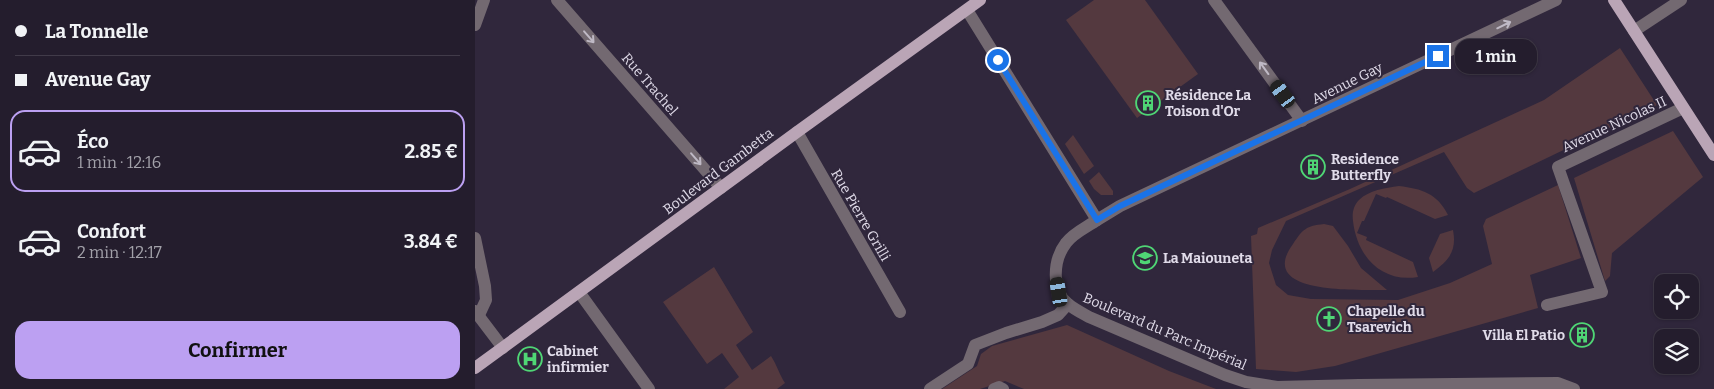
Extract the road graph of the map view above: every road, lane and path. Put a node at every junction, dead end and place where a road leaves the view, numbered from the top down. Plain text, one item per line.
1 (484, 0) edge
2 (557, 0) edge
3 (981, 0) edge
4 (1214, 0) edge
5 (1556, 0) edge
6 (1614, 0) edge
7 (1681, 0) edge
8 (967, 10) junction
9 (475, 25) edge
10 (1634, 31) junction
11 (1683, 108) junction
12 (1303, 121) junction
13 (797, 132) junction
14 (1714, 155) edge
15 (721, 188) junction
16 (1097, 220) junction
17 (475, 238) edge
18 (579, 292) junction
19 (1068, 304) junction
20 (1547, 305) dead end
21 (900, 312) dead end
22 (477, 313) edge
23 (503, 348) junction
24 (475, 368) edge
25 (649, 389) edge
26 (930, 389) edge
27 (994, 389) edge
28 (1003, 389) edge
29 (1573, 389) edge

1 - 9 street
2 -> 15 street, Rue Trachel
3 - 8 main road, Boulevard Gambetta
12 -> 4 street
12 -> 5 street, Avenue Gay
6 - 10 main road
7 - 10 street
8 - 13 main road, Boulevard Gambetta
8 - 16 street
10 - 11 main road
11 - 14 main road
11 - 20 street, Avenue Nicolas II
12 - 16 street, Avenue Gay
13 - 15 main road, Boulevard Gambetta
13 - 21 street, Rue Pierre Grilli
15 - 18 main road, Boulevard Gambetta
16 - 19 street, Boulevard du Parc Impérial
17 - 22 street
18 - 23 main road, Boulevard Gambetta
18 - 25 street
19 - 26 street
19 - 29 street, Boulevard du Parc Impérial
22 - 23 street
23 - 24 main road, Boulevard Gambetta
27 - 28 street

